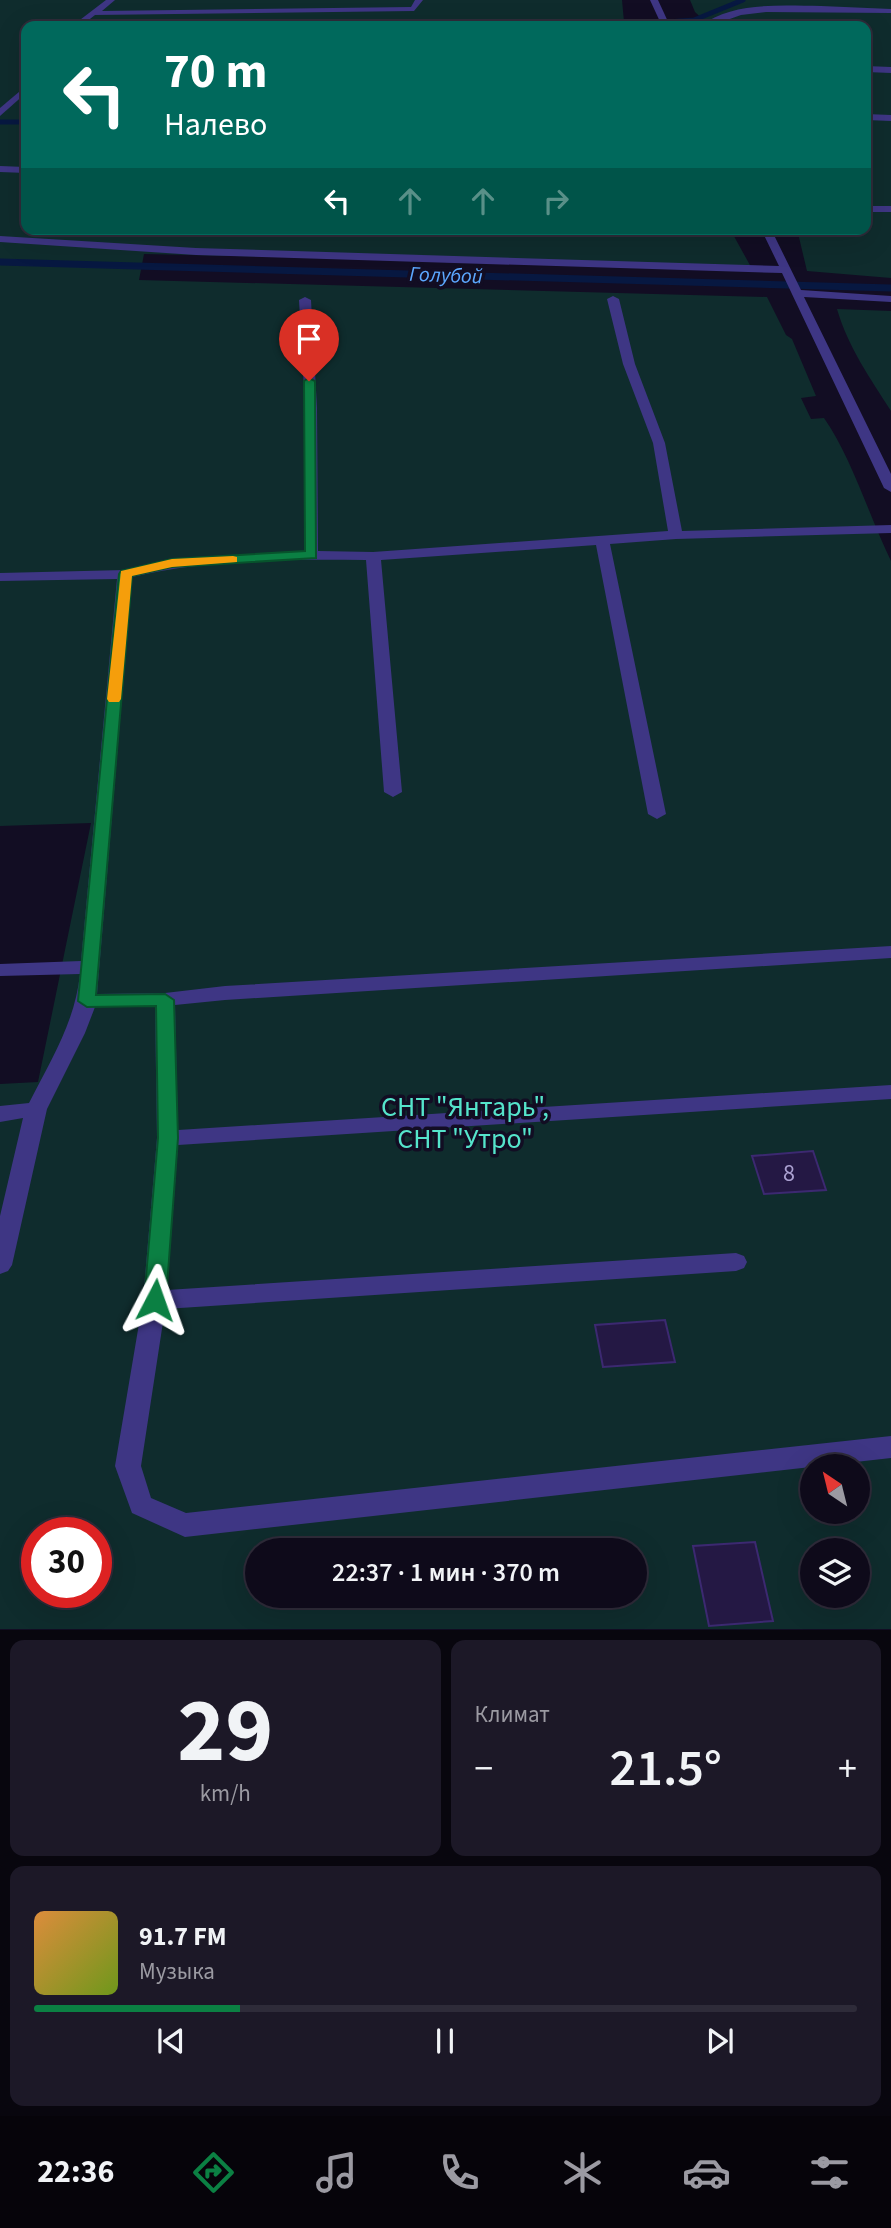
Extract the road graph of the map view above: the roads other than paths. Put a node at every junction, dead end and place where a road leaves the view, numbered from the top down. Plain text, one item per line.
1 (419, 0) edge
2 (654, 0) edge
3 (113, 1) edge
4 (826, 4) edge
5 (891, 11) edge
6 (92, 13) junction
7 (82, 21) edge
8 (664, 21) edge
9 (711, 21) edge
10 (871, 69) edge
11 (891, 70) edge
12 (21, 94) edge
13 (0, 113) edge
14 (871, 117) edge
15 (891, 118) edge
16 (0, 169) edge
17 (21, 170) edge
18 (871, 209) edge
19 (891, 209) edge
20 (769, 235) edge
21 (0, 239) edge
22 (787, 274) junction
23 (796, 292) junction
24 (613, 299) dead end
25 (891, 299) edge
26 (305, 300) dead end
27 (891, 488) edge
28 (891, 528) edge
29 (676, 535) junction
30 (601, 541) junction
31 (312, 555) junction
32 (373, 556) junction
33 (125, 574) junction
34 (0, 577) edge
35 (393, 792) dead end
36 (657, 814) dead end
37 (891, 951) edge
38 (89, 967) junction
39 (0, 970) edge
40 (165, 1000) junction
41 (87, 1001) junction
42 (891, 1092) edge
43 (36, 1109) junction
44 (0, 1114) edge
45 (168, 1138) junction
46 (736, 1262) dead end
47 (0, 1265) edge
48 (155, 1300) junction
49 (891, 1447) edge

1 - 6 street
2 - 8 street
3 - 6 street
4 - 5 street
4 - 9 street
6 - 7 street
10 - 11 street
12 - 13 street
14 - 15 street
16 - 17 street
18 - 19 street
20 - 22 street
21 - 22 street
22 - 23 street
23 - 25 street
23 - 27 street
24 - 29 street
26 - 31 street
28 - 29 street
29 - 30 street
30 - 32 street
30 - 36 street
31 - 32 street
31 - 33 street
32 - 35 street
33 - 34 street
33 - 38 street
37 - 40 street
38 - 39 street
38 - 41 street
40 - 41 street
40 - 45 street
41 - 43 street
42 - 45 street
43 - 44 street
43 - 47 street
45 - 48 street
46 - 48 street
48 - 49 street

